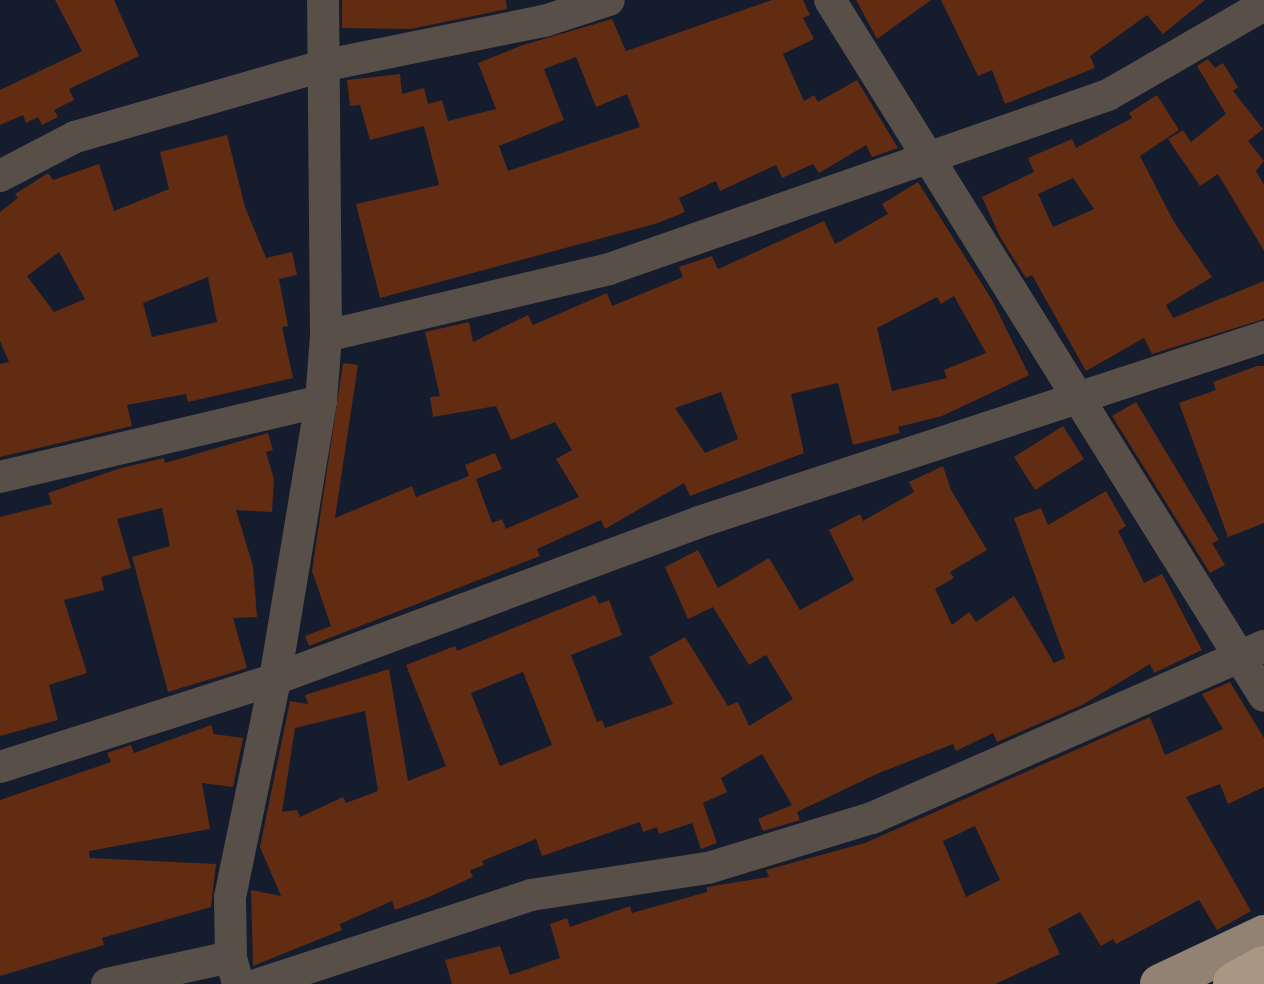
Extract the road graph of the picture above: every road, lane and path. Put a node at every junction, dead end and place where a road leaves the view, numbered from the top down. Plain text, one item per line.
1 (323, 0) edge
2 (609, 0) edge
3 (830, 0) edge
4 (1264, 5) edge
5 (322, 66) junction
6 (931, 157) junction
7 (0, 176) edge
8 (326, 336) junction
9 (1264, 337) edge
10 (1083, 399) junction
11 (321, 401) junction
12 (0, 477) edge
13 (1251, 651) edge
14 (275, 679) junction
15 (1264, 696) edge
16 (0, 767) edge
17 (1264, 935) edge
18 (1264, 968) edge
19 (234, 971) edge
20 (107, 984) edge
21 (259, 984) edge
22 (1160, 984) edge
23 (1235, 984) edge

1 - 5 street
2 - 5 street
3 - 6 street
4 - 6 street
5 - 7 street
5 - 8 street
6 - 8 street
6 - 10 street
8 - 11 street
9 - 10 street
10 - 13 street
10 - 14 street
11 - 12 street
11 - 14 street
13 - 15 street
13 - 21 street
14 - 16 street
14 - 19 street
17 - 22 main road
18 - 23 highway
19 - 20 street

